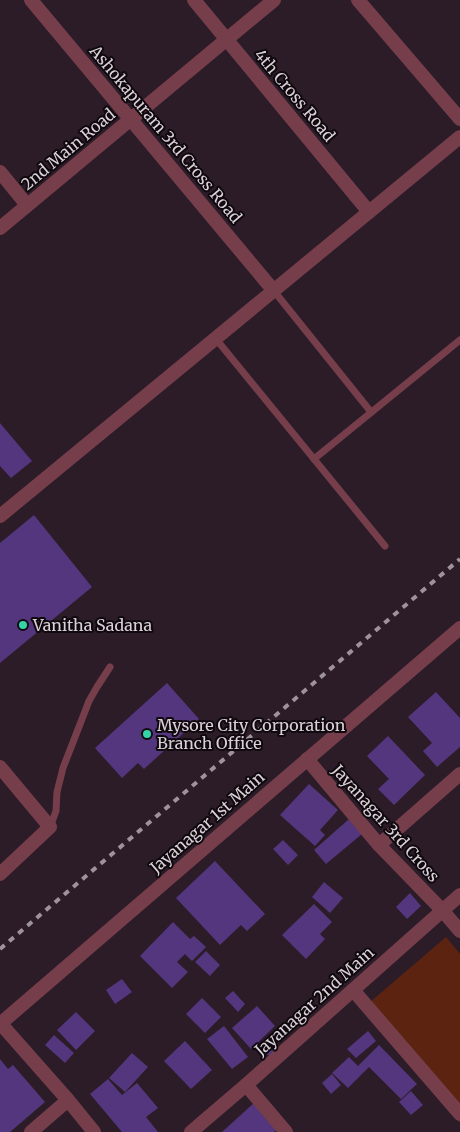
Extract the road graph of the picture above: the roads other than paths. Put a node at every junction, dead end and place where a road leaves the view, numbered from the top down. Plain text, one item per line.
1 (31, 0) edge
2 (194, 0) edge
3 (274, 0) edge
4 (358, 0) edge
5 (227, 40) junction
6 (131, 119) junction
7 (460, 119) edge
8 (460, 138) edge
9 (0, 172) edge
10 (27, 205) junction
11 (369, 212) junction
12 (0, 228) edge
13 (274, 291) junction
14 (216, 339) junction
15 (460, 340) edge
16 (371, 412) junction
17 (314, 459) junction
18 (0, 516) edge
19 (386, 546) dead end
20 (460, 628) edge
21 (110, 667) dead end
22 (307, 759) junction
23 (0, 767) edge
24 (460, 774) edge
25 (50, 826) junction
26 (379, 846) junction
27 (0, 873) edge
28 (460, 895) edge
29 (442, 910) junction
30 (460, 931) edge
31 (353, 990) junction
32 (0, 1024) edge
33 (246, 1085) junction
34 (68, 1100) junction
35 (460, 1114) edge
36 (31, 1132) edge
37 (94, 1132) edge
38 (191, 1132) edge
39 (286, 1132) edge

1 - 6 street, Ashokapuram 3rd Cross Road
2 - 5 street, 4th Cross Road
3 - 5 street, 2nd Main Road
4 - 7 street
5 - 6 street, 2nd Main Road
5 - 11 street, 4th Cross Road
6 - 10 street, 2nd Main Road
6 - 13 street, Ashokapuram 3rd Cross Road
8 - 11 street
9 - 10 street
10 - 12 street, 2nd Main Road
11 - 13 street
13 - 14 street
13 - 16 lane
14 - 17 lane
14 - 18 street
15 - 16 lane
16 - 17 lane
17 - 19 lane
20 - 22 street, Jayanagar 1st Main
21 - 25 lane
22 - 26 street, Jayanagar 3rd Cross
22 - 32 street, Jayanagar 1st Main
23 - 25 street
24 - 26 street
25 - 27 street
26 - 29 street, Jayanagar 3rd Cross
28 - 29 street, Jayanagar 2nd Main
29 - 30 street, Jayanagar 3rd Cross
29 - 31 street, Jayanagar 2nd Main
31 - 33 street, Jayanagar 2nd Main
31 - 35 street
32 - 34 street
33 - 38 street, Jayanagar 2nd Main
33 - 39 street
34 - 36 street
34 - 37 street

